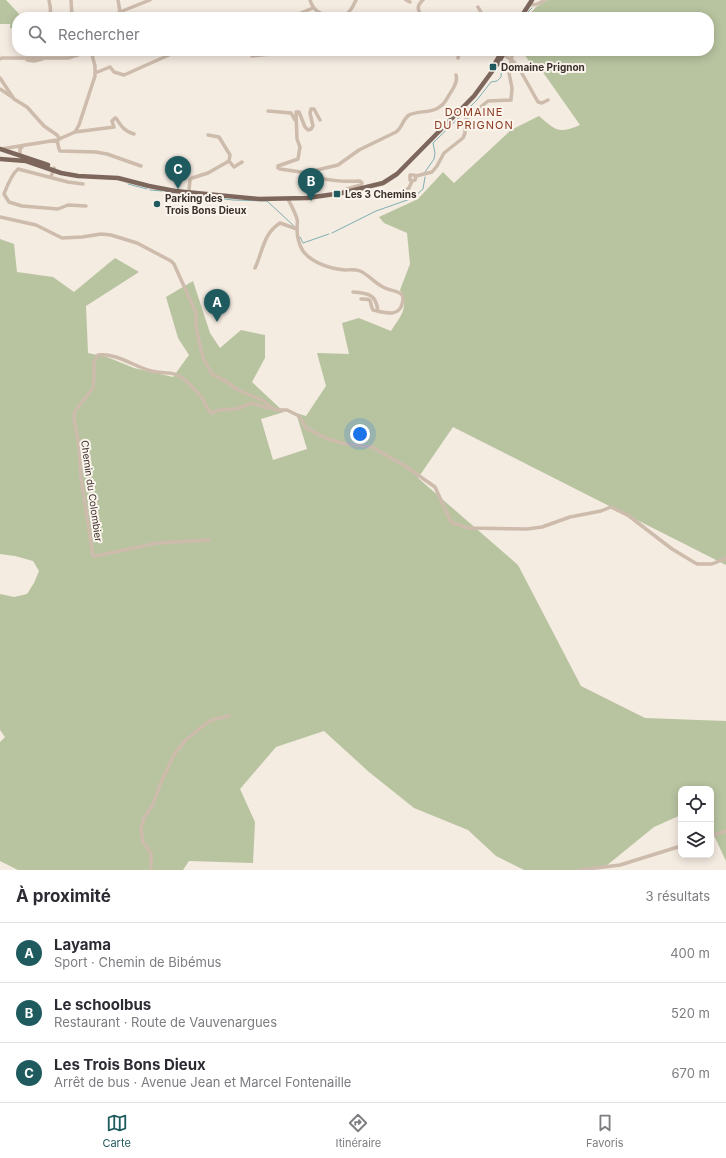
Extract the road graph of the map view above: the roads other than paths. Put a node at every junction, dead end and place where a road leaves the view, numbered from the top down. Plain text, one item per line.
1 (49, 0) edge
2 (71, 0) edge
3 (118, 0) edge
4 (150, 0) edge
5 (310, 0) edge
6 (356, 0) edge
7 (423, 0) edge
8 (545, 0) edge
9 (530, 2) edge
10 (478, 7) dead end
11 (313, 8) junction
12 (50, 12) edge
13 (72, 12) edge
14 (120, 12) joint
15 (303, 12) edge
16 (318, 12) edge
17 (349, 12) edge
18 (419, 12) edge
19 (481, 12) edge
20 (524, 12) edge
21 (72, 56) edge
22 (92, 56) edge
23 (167, 56) edge
24 (502, 56) edge
25 (512, 56) edge
26 (1, 57) edge
27 (512, 61) junction
28 (96, 73) junction
29 (456, 75) dead end
30 (0, 78) edge
31 (0, 89) edge
32 (14, 99) junction
33 (548, 100) dead end
34 (268, 111) dead end
35 (320, 120) dead end
36 (296, 122) junction
37 (75, 132) junction
38 (134, 134) dead end
39 (208, 135) dead end
40 (58, 139) junction
41 (23, 145) junction
42 (0, 149) edge
43 (15, 153) junction
44 (0, 159) edge
45 (9, 160) junction
46 (229, 162) junction
47 (242, 162) dead end
48 (141, 166) dead end
49 (53, 169) junction
50 (308, 173) junction
51 (51, 177) junction
52 (83, 184) dead end
53 (157, 188) junction
54 (189, 190) junction
55 (403, 192) dead end
56 (342, 193) junction
57 (204, 194) junction
58 (2, 195) edge
59 (290, 199) junction
60 (86, 206) dead end
61 (0, 217) edge
62 (297, 229) junction
63 (255, 268) dead end
64 (353, 292) dead end
65 (361, 299) dead end
66 (378, 311) junction
67 (271, 407) junction
68 (209, 540) dead end
69 (726, 558) edge
70 (230, 716) dead end
71 (726, 831) edge
72 (714, 835) edge
73 (678, 847) edge
74 (152, 870) edge
75 (580, 870) edge

1 - 12 street
2 - 13 street
3 - 14 street
4 - 14 street
5 - 11 street
6 - 17 street
7 - 18 street
8 - 9 street
9 - 20 main road
10 - 19 street
11 - 15 street
11 - 16 street
21 - 26 street
22 - 28 street
23 - 28 street
24 - 56 main road
25 - 27 street
27 - 33 street
27 - 55 street
28 - 37 street
29 - 50 street
30 - 32 street
31 - 32 street
32 - 40 street
34 - 36 street
35 - 36 street
36 - 50 street
37 - 38 street
37 - 40 street
39 - 46 street
40 - 41 street
40 - 48 street
41 - 42 street
41 - 43 street
42 - 43 main road
43 - 45 main road
43 - 49 main road
44 - 45 main road
45 - 49 main road
46 - 47 street
46 - 54 street
49 - 51 street
49 - 53 main road
50 - 56 street
51 - 52 street
51 - 58 street
53 - 54 main road
53 - 57 main road
54 - 57 main road
56 - 59 main road
57 - 59 main road
58 - 60 street
59 - 62 street
61 - 67 street
62 - 63 street
62 - 66 street
64 - 66 street
65 - 66 street
67 - 68 street, Chemin du Colombier
67 - 69 street
70 - 74 street
71 - 72 street
73 - 75 street

